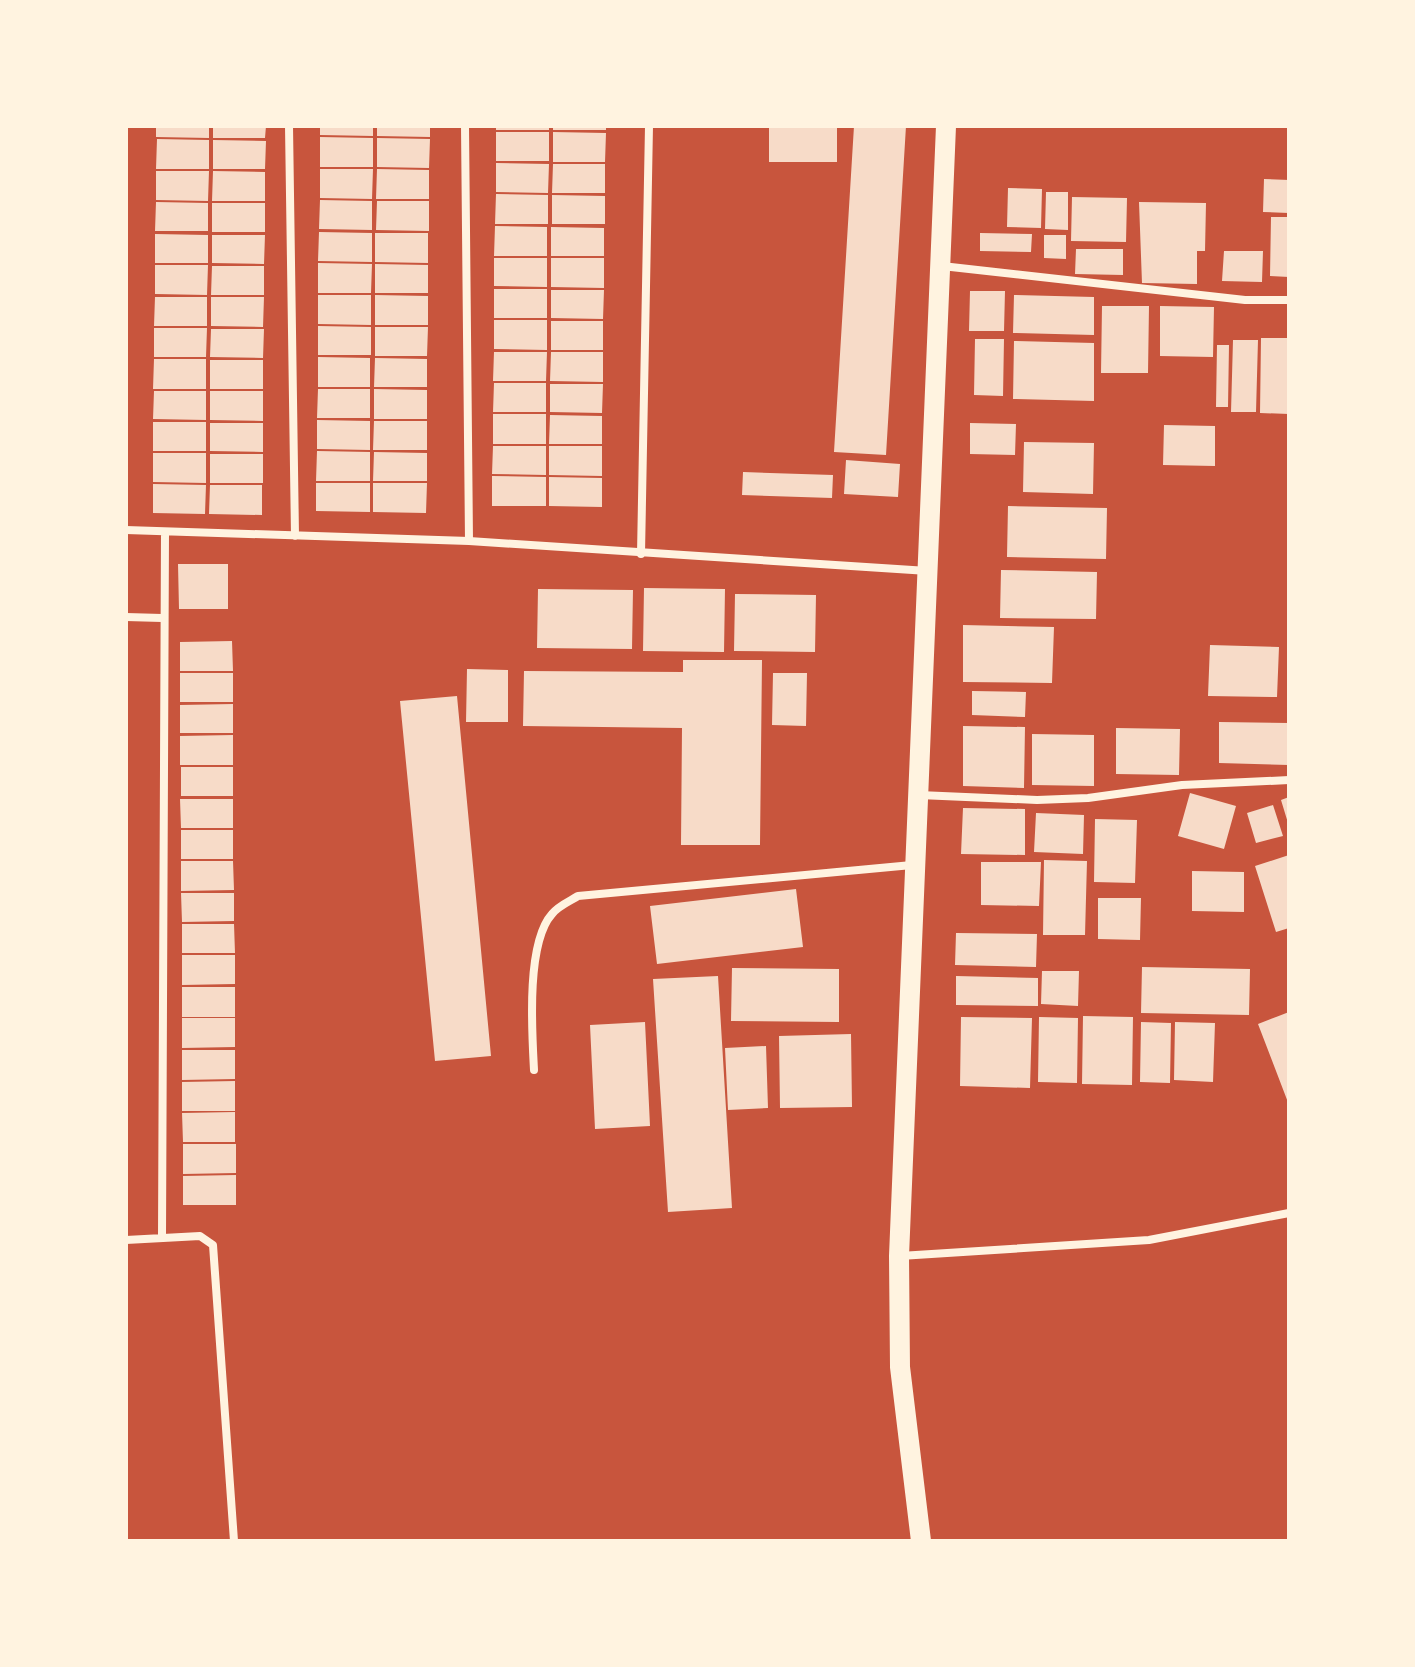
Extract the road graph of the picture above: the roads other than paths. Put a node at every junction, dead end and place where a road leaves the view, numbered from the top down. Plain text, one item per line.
1 (289, 126) edge
2 (465, 126) edge
3 (649, 126) edge
4 (946, 126) edge
5 (942, 266) junction
6 (1289, 300) edge
7 (126, 530) edge
8 (165, 532) junction
9 (295, 536) junction
10 (469, 541) junction
11 (641, 554) junction
12 (929, 572) junction
13 (126, 617) edge
14 (162, 618) junction
15 (1289, 780) edge
16 (918, 795) junction
17 (914, 865) junction
18 (534, 1070) dead end
19 (1289, 1213) edge
20 (162, 1238) junction
21 (126, 1240) edge
22 (899, 1256) junction
23 (234, 1541) edge
24 (921, 1541) edge

1 - 9 street
2 - 10 street
3 - 11 street
4 - 5 main road
5 - 6 street
5 - 12 main road
7 - 8 street
8 - 9 street
8 - 14 street
9 - 10 street
10 - 11 street
11 - 12 street
12 - 16 main road
13 - 14 street
14 - 20 street
15 - 16 street
16 - 17 main road
17 - 18 street
17 - 22 main road
19 - 22 street
20 - 21 street
20 - 23 street
22 - 24 main road

